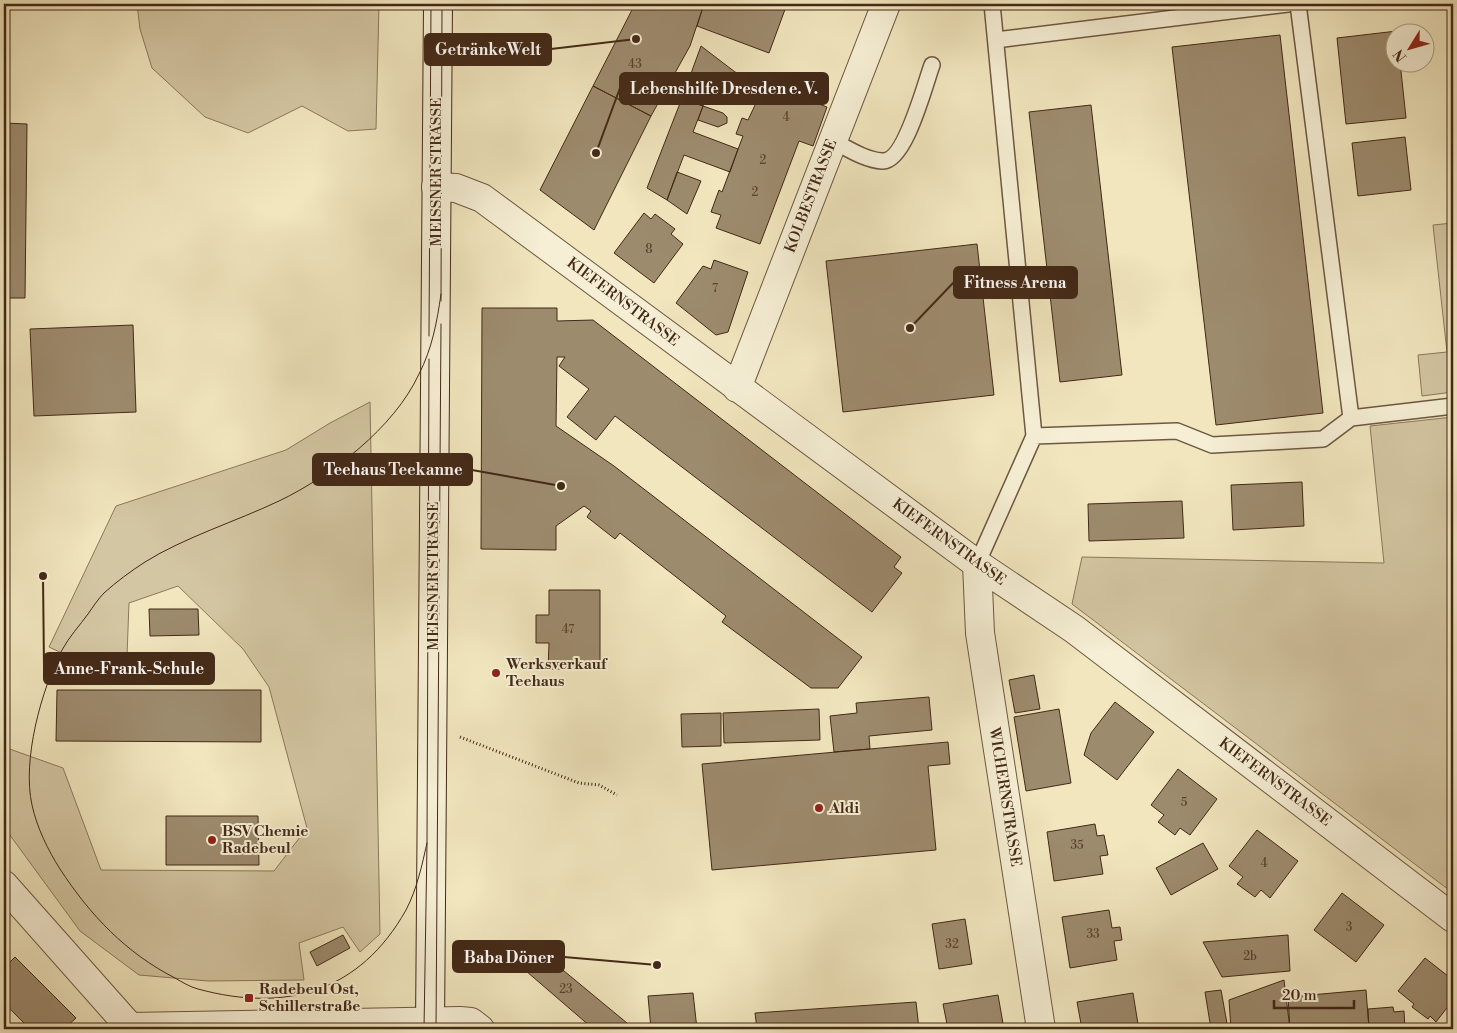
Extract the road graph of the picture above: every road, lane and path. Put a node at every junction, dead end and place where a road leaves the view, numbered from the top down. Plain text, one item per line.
1 (438, 4) edge
2 (886, 4) edge
3 (992, 4) edge
4 (1288, 4) edge
5 (1298, 4) edge
6 (996, 40) junction
7 (932, 65) dead end
8 (833, 140) junction
9 (436, 187) junction
10 (737, 388) junction
11 (1453, 406) edge
12 (1351, 418) junction
13 (1034, 436) junction
14 (977, 564) junction
15 (432, 726) junction
16 (617, 795) dead end
17 (4, 885) edge
18 (1453, 918) edge
19 (430, 1025) edge
20 (129, 1028) edge
21 (480, 1029) edge
22 (1041, 1029) edge

1 - 9 street, MEISSNER STRASSE
2 - 8 street, KOLBESTRASSE
3 - 6 lane
4 - 6 lane
5 - 12 lane
6 - 13 lane
7 - 8 lane
8 - 10 street, KOLBESTRASSE
9 - 10 street, KIEFERNSTRASSE
9 - 15 street, MEISSNER STRASSE
10 - 14 street, KIEFERNSTRASSE
11 - 12 lane
12 - 13 lane
13 - 14 lane
14 - 18 street, KIEFERNSTRASSE
14 - 22 street, WICHERNSTRASSE
15 - 16 path
15 - 19 street, MEISSNER STRASSE
17 - 20 street
19 - 20 street
19 - 21 street

